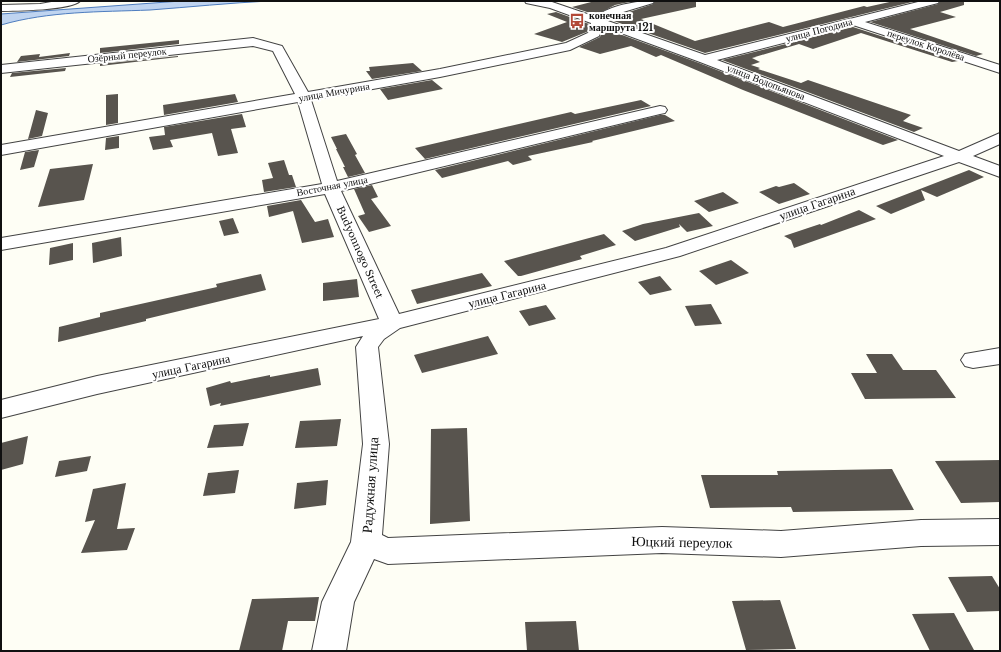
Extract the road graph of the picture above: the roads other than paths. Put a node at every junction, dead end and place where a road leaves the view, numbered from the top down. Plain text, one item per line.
1 (75, 1) edge
2 (530, 1) edge
3 (649, 1) edge
4 (934, 1) edge
5 (1, 8) edge
6 (852, 21) junction
7 (597, 22) junction
8 (253, 42) joint
9 (704, 58) junction
10 (1, 69) edge
11 (1000, 69) edge
12 (304, 98) junction
13 (660, 110) dead end
14 (1000, 138) edge
15 (1, 150) edge
16 (960, 156) junction
17 (1000, 172) edge
18 (331, 188) junction
19 (1, 244) edge
20 (392, 323) junction
21 (1000, 356) edge
22 (973, 360) dead end
23 (1, 409) edge
24 (1000, 532) edge
25 (366, 543) junction
26 (329, 651) edge

1 - 5 street
2 - 7 street, улица Водопьянова
3 - 7 street, улица Мичурина
4 - 6 street, улица Погодина
6 - 9 street, улица Погодина
6 - 11 street, переулок Королёва
7 - 9 street, улица Водопьянова
7 - 12 street, улица Мичурина
8 - 10 street, Озёрный переулок
8 - 12 street, Budyonnogo Street
9 - 16 street, улица Водопьянова
12 - 15 street, улица Мичурина
12 - 18 street, Budyonnogo Street
13 - 18 street, Восточная улица
14 - 16 street, улица Гагарина
16 - 17 street, улица Водопьянова
16 - 20 street, улица Гагарина
18 - 19 street, Восточная улица
18 - 20 street, Budyonnogo Street
20 - 23 street, улица Гагарина
20 - 25 street, Радужная улица
21 - 22 street
24 - 25 street, Юцкий переулок
25 - 26 street, Радужная улица

